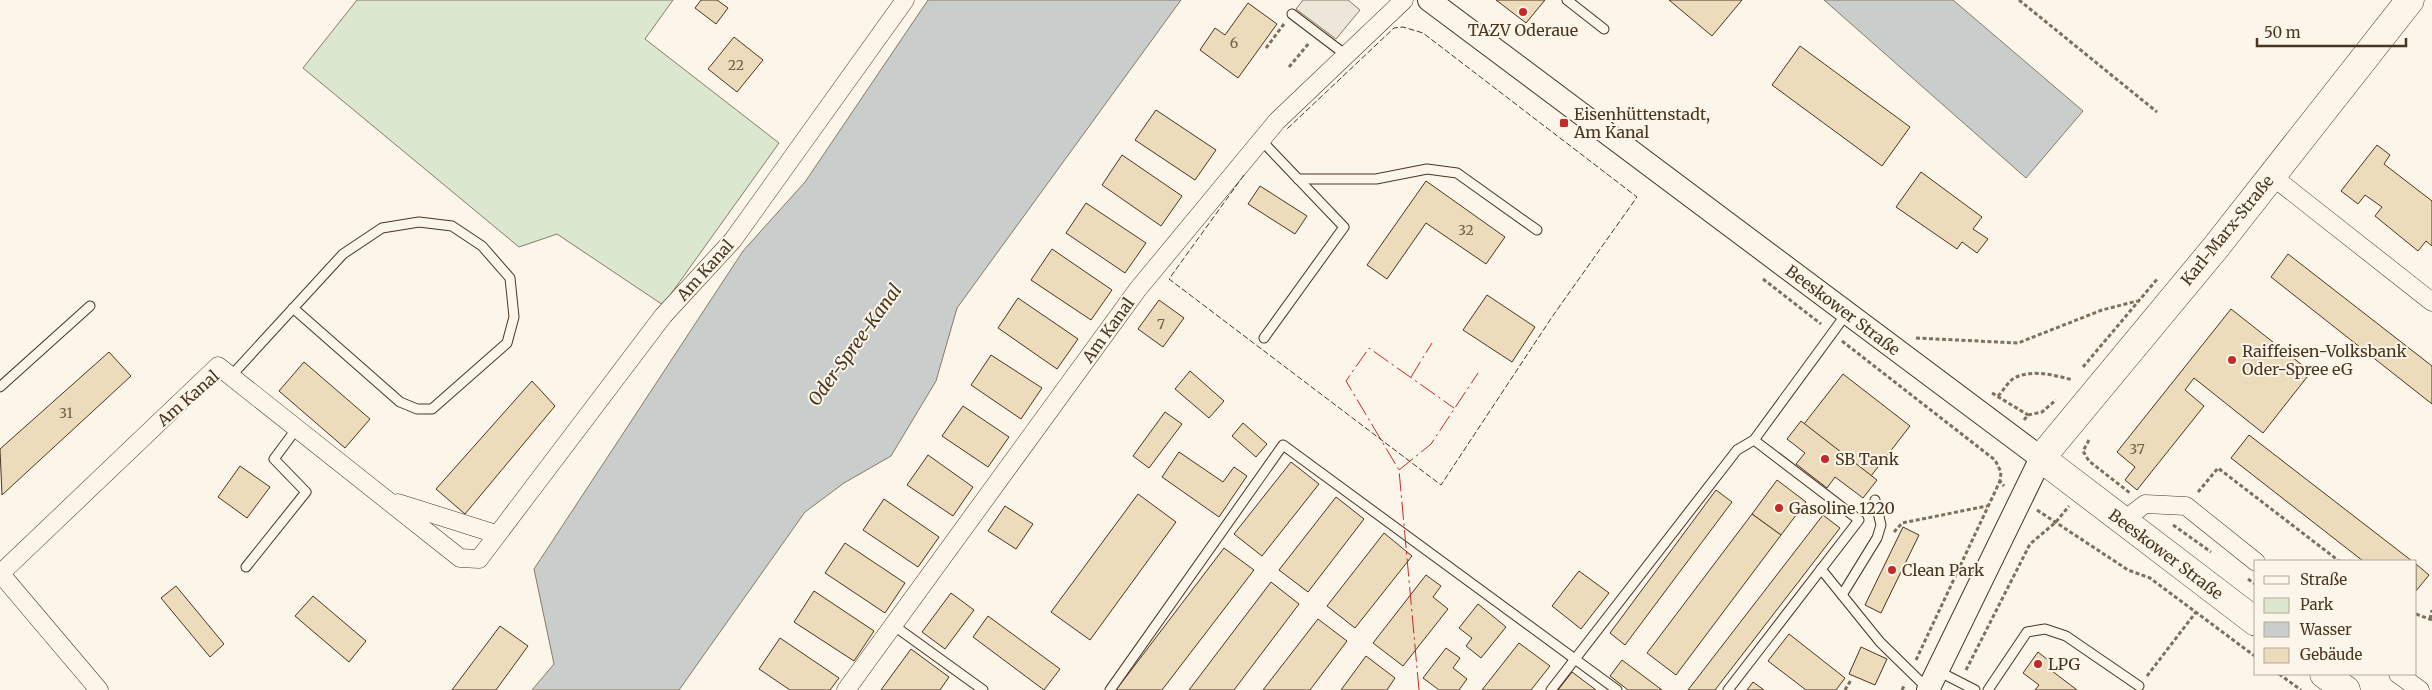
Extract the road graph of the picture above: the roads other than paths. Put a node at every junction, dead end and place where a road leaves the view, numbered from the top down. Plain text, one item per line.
1 (905, 0) edge
2 (1404, 0) edge
3 (1429, 0) edge
4 (1567, 0) edge
5 (2410, 0) edge
6 (1292, 14) road end
7 (1604, 29) dead end
8 (1346, 55) junction
9 (1262, 140) junction
10 (2272, 176) junction
11 (1298, 179) junction
12 (1537, 230) dead end
13 (2432, 302) edge
14 (90, 306) dead end
15 (293, 308) junction
16 (1847, 313) junction
17 (1264, 338) dead end
18 (231, 376) junction
19 (0, 386) edge
20 (297, 428) junction
21 (1754, 440) junction
22 (2041, 458) junction
23 (388, 500) junction
24 (1875, 500) dead end
25 (2123, 521) junction
26 (496, 534) junction
27 (2254, 560) edge
28 (246, 567) dead end
29 (1821, 569) junction
30 (0, 573) edge
31 (1842, 594) junction
32 (2254, 620) edge
33 (893, 625) junction
34 (1574, 659) junction
35 (2325, 675) edge
36 (2399, 675) edge
37 (1932, 684) edge
38 (2139, 686) road end
39 (100, 690) edge
40 (846, 690) edge
41 (984, 690) edge
42 (1110, 690) edge
43 (1551, 690) edge
44 (1617, 690) edge
45 (1728, 690) edge
46 (1976, 690) edge
47 (1988, 690) edge
48 (2346, 690) edge
49 (2420, 690) edge

1 - 26 street, Am Kanal
2 - 8 street, Am Kanal
3 - 16 street, Beeskower Straße
4 - 7 lane
5 - 10 main road, Karl-Marx-Straße
6 - 8 lane
8 - 9 street, Am Kanal
9 - 11 lane
9 - 33 street, Am Kanal
10 - 13 street
10 - 22 main road, Karl-Marx-Straße
11 - 12 lane
11 - 17 lane
14 - 19 lane
15 - 15 lane
15 - 18 lane
16 - 21 lane
16 - 22 street, Beeskower Straße
18 - 20 street, Am Kanal
18 - 30 street, Am Kanal
20 - 23 street, Am Kanal
20 - 28 lane
21 - 29 lane
21 - 34 lane
22 - 25 main road, Beeskower Straße
22 - 37 street
23 - 26 street, Am Kanal
23 - 26 street, Am Kanal
24 - 31 lane
25 - 27 street
25 - 32 main road, Beeskower Straße
29 - 31 lane
29 - 45 lane
30 - 39 street
31 - 37 lane
33 - 40 street, Am Kanal
33 - 41 lane
34 - 42 lane
34 - 43 lane
34 - 44 lane
35 - 48 main road
36 - 49 street
37 - 46 lane
38 - 47 lane

